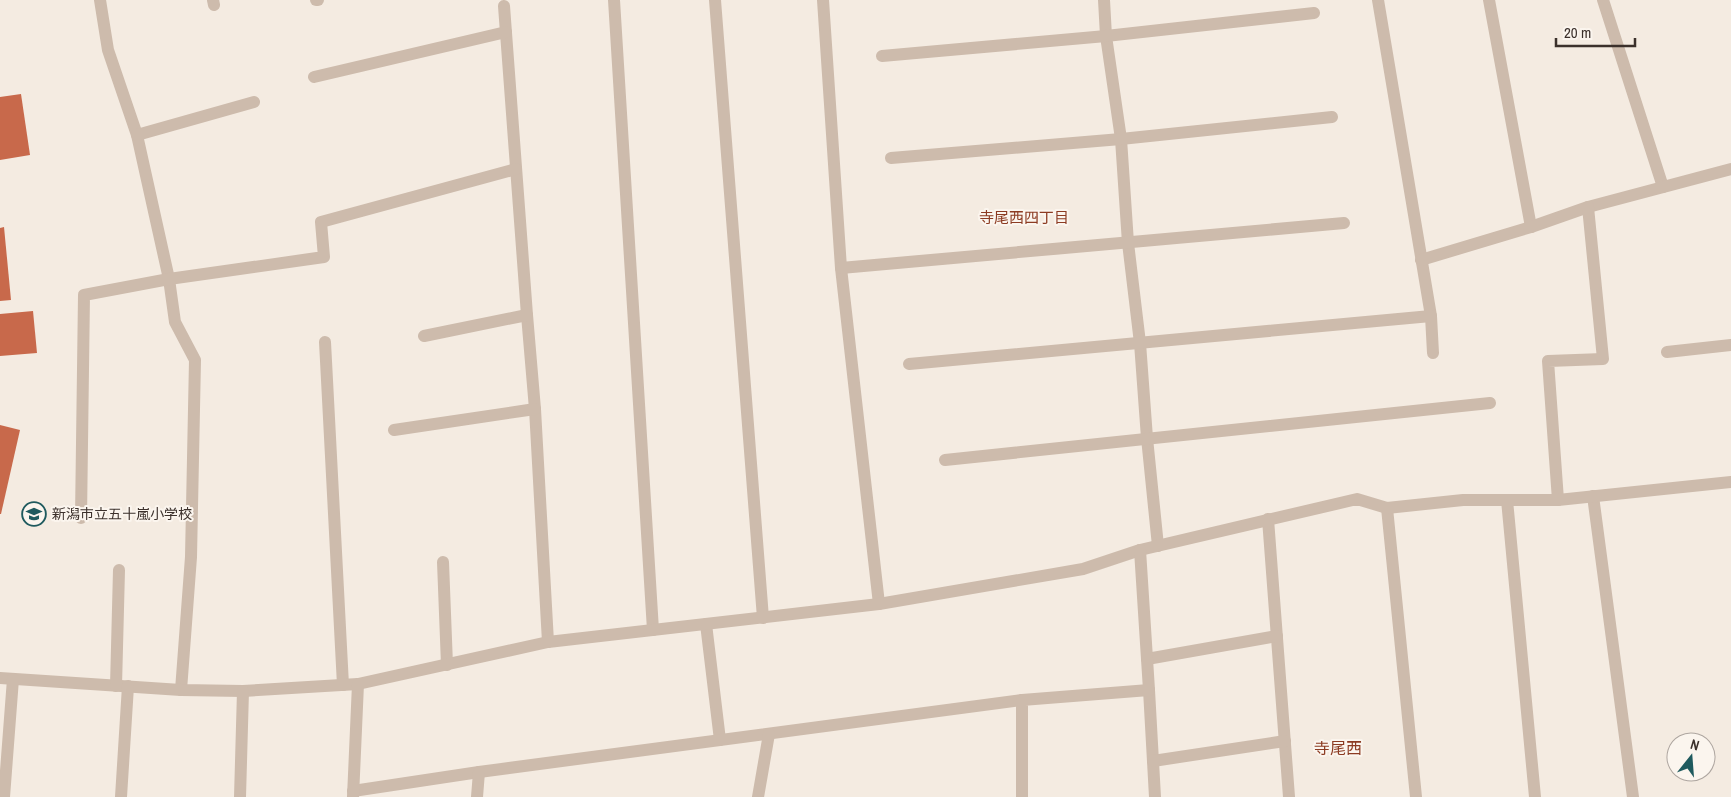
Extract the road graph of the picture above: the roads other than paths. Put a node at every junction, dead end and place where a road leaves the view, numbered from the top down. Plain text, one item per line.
1 (100, 0) edge
2 (614, 0) edge
3 (715, 0) edge
4 (823, 0) edge
5 (1104, 0) edge
6 (1378, 0) edge
7 (1489, 0) edge
8 (1603, 0) edge
9 (504, 6) dead end
10 (1314, 13) dead end
11 (506, 32) junction
12 (1106, 36) junction
13 (882, 56) dead end
14 (314, 77) dead end
15 (254, 102) dead end
16 (1332, 117) dead end
17 (137, 135) junction
18 (1121, 139) junction
19 (890, 158) dead end
20 (516, 169) junction
21 (1731, 169) edge
22 (1663, 187) junction
23 (1588, 207) junction
24 (1344, 223) dead end
25 (1531, 226) junction
26 (1128, 242) junction
27 (1421, 260) junction
28 (841, 268) junction
29 (169, 279) junction
30 (527, 315) junction
31 (1431, 316) junction
32 (424, 336) dead end
33 (325, 342) dead end
34 (1140, 343) junction
35 (1731, 345) edge
36 (1432, 352) dead end
37 (1667, 352) dead end
38 (910, 364) dead end
39 (1490, 403) dead end
40 (536, 409) junction
41 (394, 430) dead end
42 (1146, 438) junction
43 (946, 460) dead end
44 (1731, 482) edge
45 (1593, 496) junction
46 (1507, 500) junction
47 (1558, 500) junction
48 (1387, 508) junction
49 (81, 518) dead end
50 (1268, 520) junction
51 (1158, 546) junction
52 (1140, 550) junction
53 (443, 562) dead end
54 (119, 570) dead end
55 (879, 604) junction
56 (763, 618) junction
57 (706, 624) junction
58 (653, 630) junction
59 (1277, 636) junction
60 (548, 642) junction
61 (1147, 659) junction
62 (447, 665) junction
63 (0, 678) edge
64 (13, 679) junction
65 (358, 684) junction
66 (343, 685) junction
67 (122, 686) junction
68 (181, 690) junction
69 (1148, 690) junction
70 (242, 691) junction
71 (1022, 700) junction
72 (770, 734) junction
73 (720, 740) junction
74 (1285, 741) junction
75 (1153, 760) junction
76 (479, 772) junction
77 (353, 794) edge
78 (4, 797) edge
79 (121, 797) edge
80 (240, 797) edge
81 (477, 797) edge
82 (758, 797) edge
83 (1022, 797) edge
84 (1155, 797) edge
85 (1289, 797) edge
86 (1416, 797) edge
87 (1535, 797) edge
88 (1633, 797) edge

1 - 17 street
2 - 58 street
3 - 56 street
4 - 28 street
5 - 12 street
6 - 27 street
7 - 25 street
8 - 22 street
9 - 11 street
10 - 12 street
11 - 14 street
11 - 20 street
12 - 13 street
12 - 18 street
15 - 17 street
16 - 18 street
17 - 29 street
18 - 19 street
18 - 26 street
20 - 29 street
20 - 30 street
21 - 22 street
22 - 23 street
23 - 25 street
23 - 47 street
24 - 26 street
25 - 27 street
26 - 28 street
26 - 34 street
27 - 31 street
28 - 55 street
29 - 49 street
29 - 68 street
30 - 32 street
30 - 40 street
31 - 34 street
31 - 36 street
33 - 66 street
34 - 38 street
34 - 42 street
35 - 37 street
39 - 42 street
40 - 41 street
40 - 60 street
42 - 43 street
42 - 51 street
44 - 45 street
45 - 47 street
45 - 88 street
46 - 47 street
46 - 48 street
46 - 87 street
48 - 50 street
48 - 86 street
50 - 51 street
50 - 59 street
51 - 52 street
52 - 55 street
52 - 61 street
53 - 62 street
54 - 67 street
55 - 56 street
56 - 57 street
57 - 58 street
57 - 73 street
58 - 60 street
59 - 61 street
59 - 74 street
60 - 62 street
61 - 69 street
62 - 65 street
63 - 64 street
64 - 67 street
64 - 78 street
65 - 66 street
65 - 77 street
66 - 70 street
67 - 68 street
67 - 79 street
68 - 70 street
69 - 71 street
69 - 75 street
70 - 80 street
71 - 72 street
71 - 83 street
72 - 73 street
72 - 82 street
73 - 76 street
74 - 75 street
74 - 85 street
75 - 84 street
76 - 77 street
76 - 81 street

